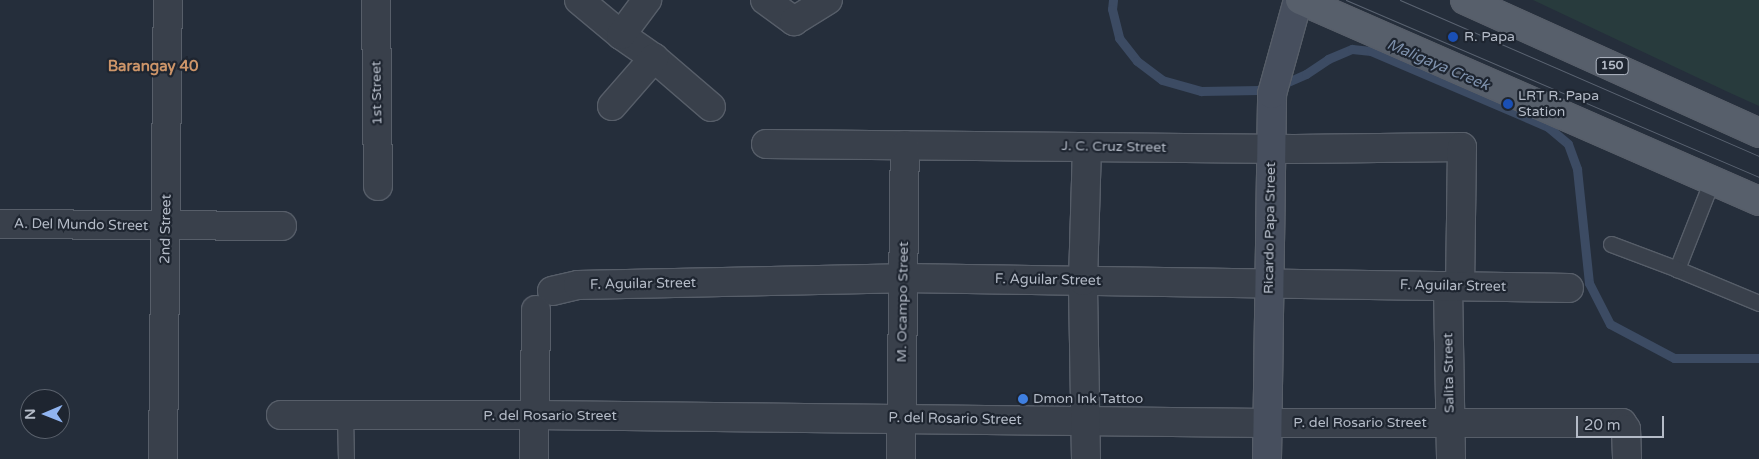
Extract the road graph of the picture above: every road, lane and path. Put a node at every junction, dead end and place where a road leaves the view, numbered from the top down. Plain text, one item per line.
1 (168, 0) edge
2 (376, 0) edge
3 (579, 0) edge
4 (647, 0) edge
5 (765, 0) edge
6 (828, 0) edge
7 (1299, 0) edge
8 (1465, 0) edge
9 (621, 35) junction
10 (654, 58) junction
11 (612, 106) dead end
12 (711, 107) dead end
13 (1759, 133) edge
14 (766, 144) dead end
15 (905, 145) junction
16 (1087, 147) junction
17 (1462, 147) joint
18 (1271, 149) junction
19 (1712, 180) junction
20 (378, 186) dead end
21 (1759, 201) edge
22 (0, 224) edge
23 (166, 226) junction
24 (282, 226) dead end
25 (1611, 244) dead end
26 (1678, 269) junction
27 (903, 278) junction
28 (1084, 281) junction
29 (1269, 284) junction
30 (1454, 286) junction
31 (1569, 288) dead end
32 (1759, 303) edge
33 (280, 415) dead end
34 (534, 415) junction
35 (345, 416) junction
36 (902, 419) junction
37 (1086, 421) junction
38 (1267, 423) junction
39 (1450, 423) junction
40 (163, 459) edge
41 (346, 459) edge
42 (534, 459) edge
43 (901, 459) edge
44 (1086, 459) edge
45 (1267, 459) edge
46 (1451, 459) edge
47 (1627, 459) edge

1 - 23 street, 2nd Street
2 - 20 street, 1st Street
3 - 9 street
4 - 9 street
5 - 6 street
7 - 18 street, Ricardo Papa Street
7 - 19 main road
8 - 13 main road, 150
9 - 10 street
10 - 11 street
10 - 12 street
14 - 15 street, J. C. Cruz Street
15 - 16 street, J. C. Cruz Street
15 - 27 street, M. Ocampo Street
16 - 18 street, J. C. Cruz Street
16 - 28 street
17 - 18 street, J. C. Cruz Street
17 - 30 street, Salita Street
18 - 29 street, Ricardo Papa Street
19 - 21 main road
19 - 26 lane
22 - 23 street, A. Del Mundo Street
23 - 24 street, A. Del Mundo Street
23 - 40 street, 2nd Street
25 - 26 lane
26 - 32 lane
27 - 28 street, F. Aguilar Street
27 - 34 street, F. Aguilar Street
27 - 36 street, M. Ocampo Street
28 - 29 street, F. Aguilar Street
28 - 37 street
29 - 30 street, F. Aguilar Street
29 - 38 street, Ricardo Papa Street
30 - 31 street, F. Aguilar Street
30 - 39 street, Salita Street
33 - 35 street, P. del Rosario Street
34 - 35 street, P. del Rosario Street
34 - 36 street, P. del Rosario Street
34 - 42 street
35 - 41 lane
36 - 37 street, P. del Rosario Street
36 - 43 street, M. Ocampo Street
37 - 38 street, P. del Rosario Street
37 - 44 street
38 - 39 street, P. del Rosario Street
38 - 45 street, Ricardo Papa Street
39 - 46 street, Salita Street
39 - 47 street, P. del Rosario Street

